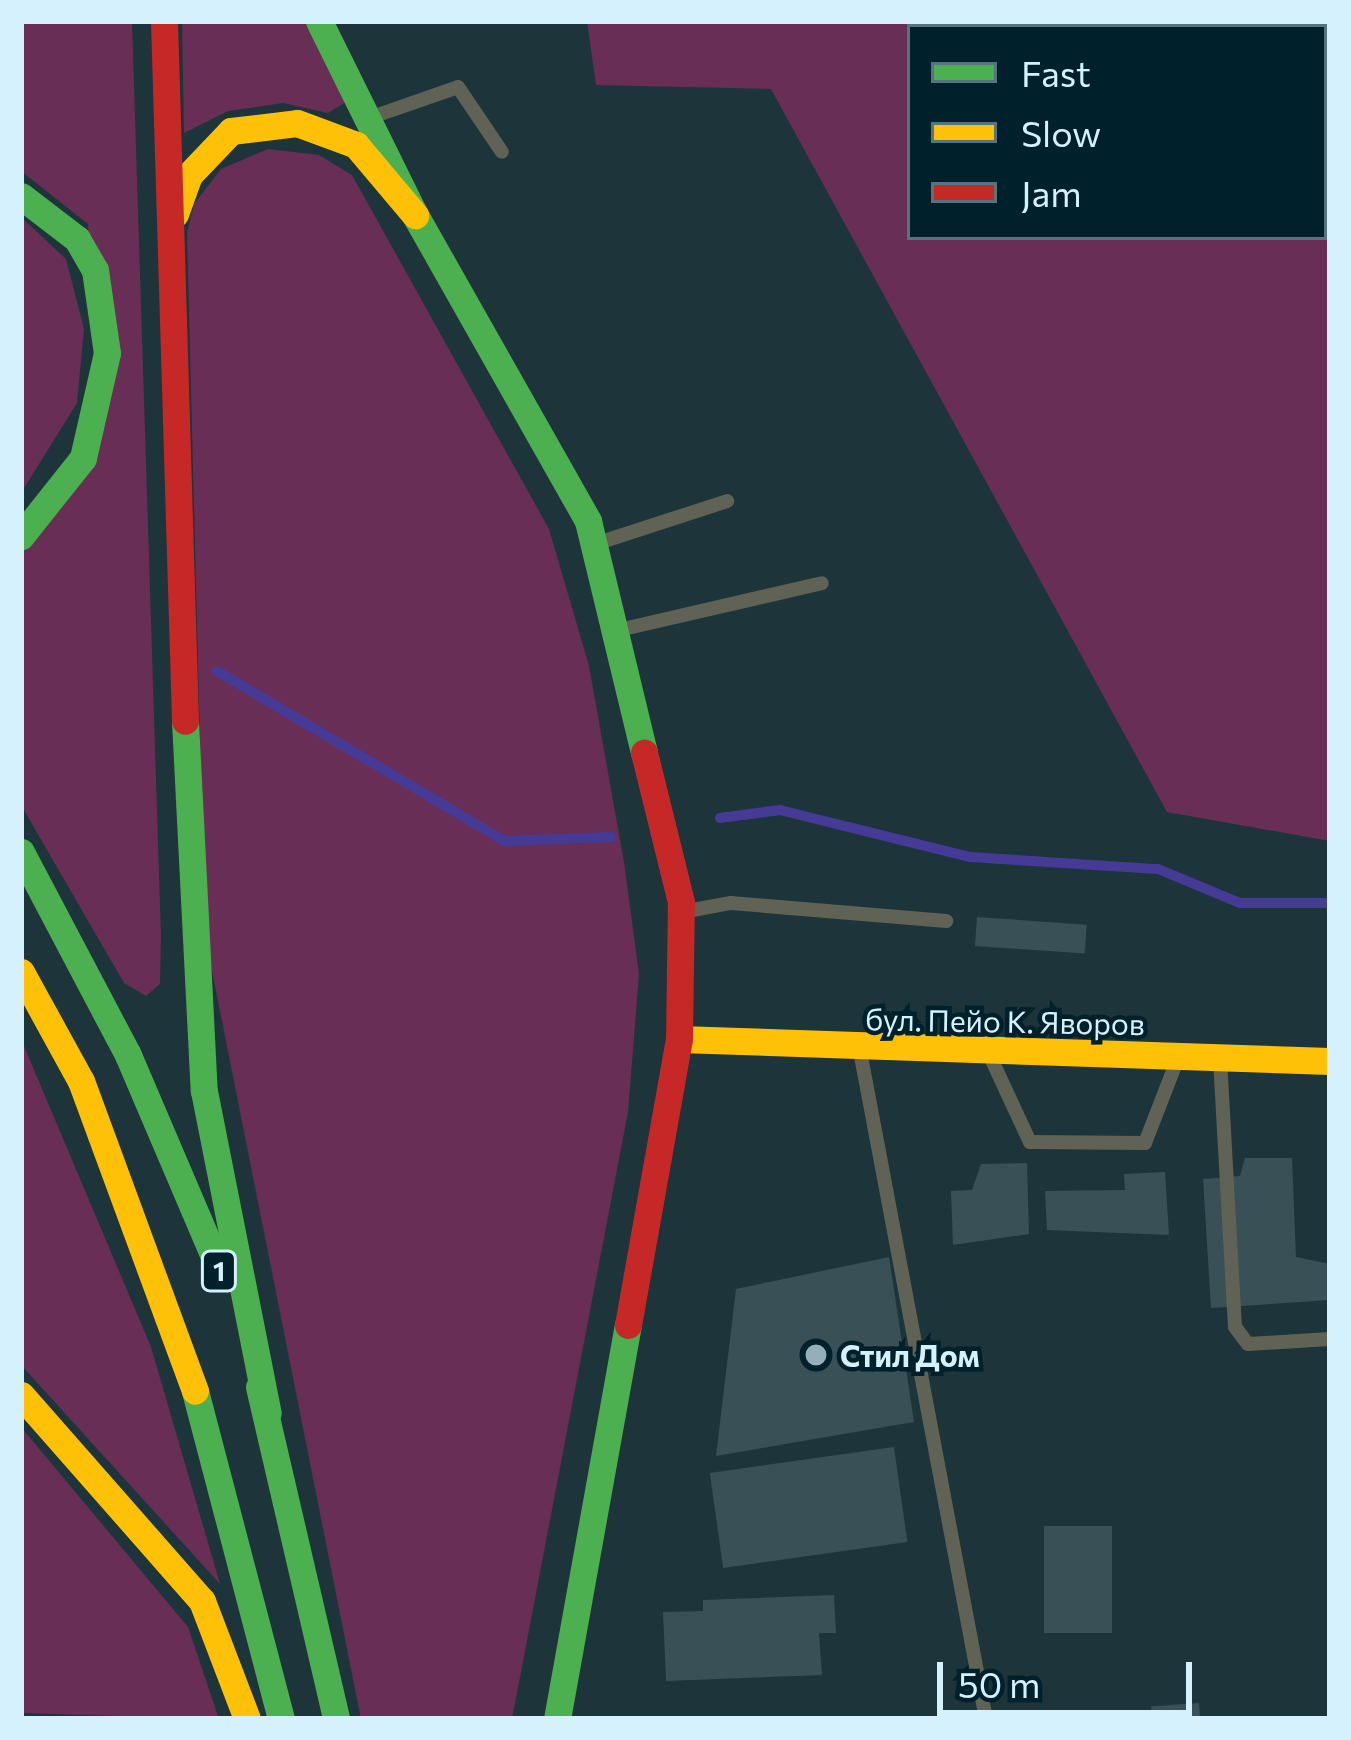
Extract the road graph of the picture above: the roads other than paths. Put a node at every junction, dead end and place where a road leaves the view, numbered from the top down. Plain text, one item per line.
1 (164, 21) edge
2 (319, 21) edge
3 (367, 119) junction
4 (502, 152) dead end
5 (21, 196) edge
6 (415, 215) junction
7 (169, 232) junction
8 (728, 501) dead end
9 (21, 536) edge
10 (595, 544) junction
11 (822, 583) dead end
12 (619, 630) junction
13 (21, 852) edge
14 (682, 912) junction
15 (946, 921) dead end
16 (21, 971) edge
17 (679, 1039) junction
18 (860, 1051) junction
19 (990, 1054) junction
20 (1178, 1058) junction
21 (1220, 1059) junction
22 (1330, 1061) edge
23 (1330, 1339) edge
24 (21, 1396) edge
25 (268, 1413) junction
26 (247, 1719) edge
27 (281, 1719) edge
28 (336, 1719) edge
29 (557, 1719) edge
30 (986, 1719) edge

1 - 7 main road
2 - 3 main road
3 - 4 lane
3 - 6 main road
5 - 9 main road
6 - 7 main road
6 - 10 main road
7 - 25 main road
8 - 10 lane
10 - 12 main road
11 - 12 lane
12 - 14 main road
13 - 25 main road, 1
14 - 15 lane
14 - 17 main road
16 - 27 main road, 1
17 - 18 main road, бул. Пейо К. Яворов
17 - 29 main road
18 - 19 main road, бул. Пейо К. Яворов
18 - 30 lane
19 - 20 main road, бул. Пейо К. Яворов
19 - 20 lane
20 - 21 main road, бул. Пейо К. Яворов
21 - 22 main road, бул. Пейо К. Яворов
21 - 23 lane
24 - 26 main road
25 - 28 main road, 1

